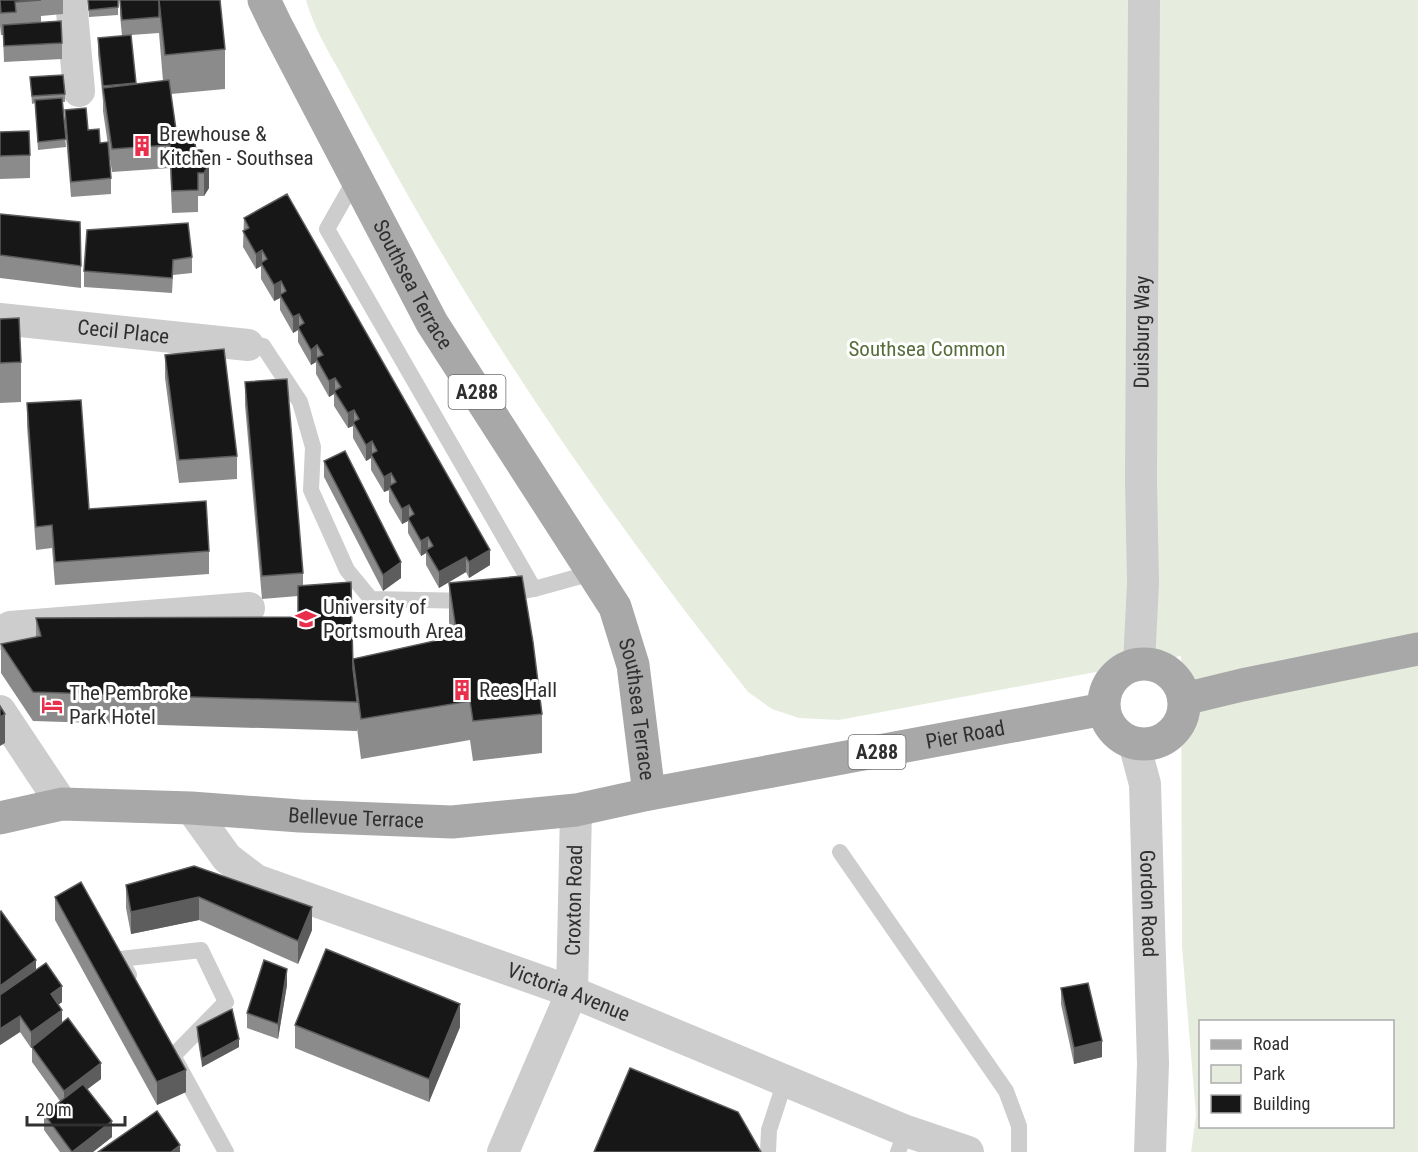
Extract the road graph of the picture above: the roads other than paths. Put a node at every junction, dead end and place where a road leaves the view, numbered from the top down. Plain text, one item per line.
1 (71, 0) edge
2 (264, 0) edge
3 (1144, 0) edge
4 (80, 91) dead end
5 (356, 178) junction
6 (0, 319) edge
7 (248, 345) joint
8 (592, 573) junction
9 (534, 589) junction
10 (249, 608) dead end
11 (0, 634) edge
12 (1418, 649) edge
13 (1139, 664) junction
14 (1184, 699) junction
15 (1104, 709) junction
16 (0, 711) edge
17 (1134, 743) junction
18 (649, 794) junction
19 (62, 804) junction
20 (191, 808) junction
21 (576, 810) junction
22 (0, 818) edge
23 (840, 852) dead end
24 (136, 988) edge
25 (572, 992) junction
26 (162, 1037) edge
27 (173, 1056) junction
28 (785, 1081) junction
29 (902, 1141) edge
30 (226, 1152) edge
31 (503, 1152) edge
32 (768, 1152) edge
33 (968, 1152) edge
34 (1019, 1152) edge
35 (1150, 1152) edge

1 - 4 street
2 - 5 main road, Southsea Terrace / A288
3 - 13 street, Duisburg Way
5 - 8 main road, Southsea Terrace / A288
5 - 9 lane
6 - 7 street, Cecil Place
7 - 9 lane
8 - 9 lane
8 - 18 main road, Southsea Terrace / A288
10 - 11 street
12 - 14 main road
13 - 14 main road
13 - 15 main road
14 - 17 main road
15 - 17 main road
15 - 18 main road, Pier Road / A288
16 - 19 street
17 - 35 street, Gordon Road
18 - 21 main road, Bellevue Terrace / A288
19 - 20 main road, Bellevue Terrace / A288
19 - 22 main road, A288
20 - 21 main road, Bellevue Terrace / A288
20 - 25 street, Victoria Avenue
21 - 25 street, Croxton Road
23 - 34 lane
24 - 27 lane
25 - 28 street, Victoria Avenue
25 - 31 street
26 - 27 lane
27 - 30 lane
28 - 29 street, Victoria Avenue
28 - 32 lane
29 - 33 street, Victoria Avenue

